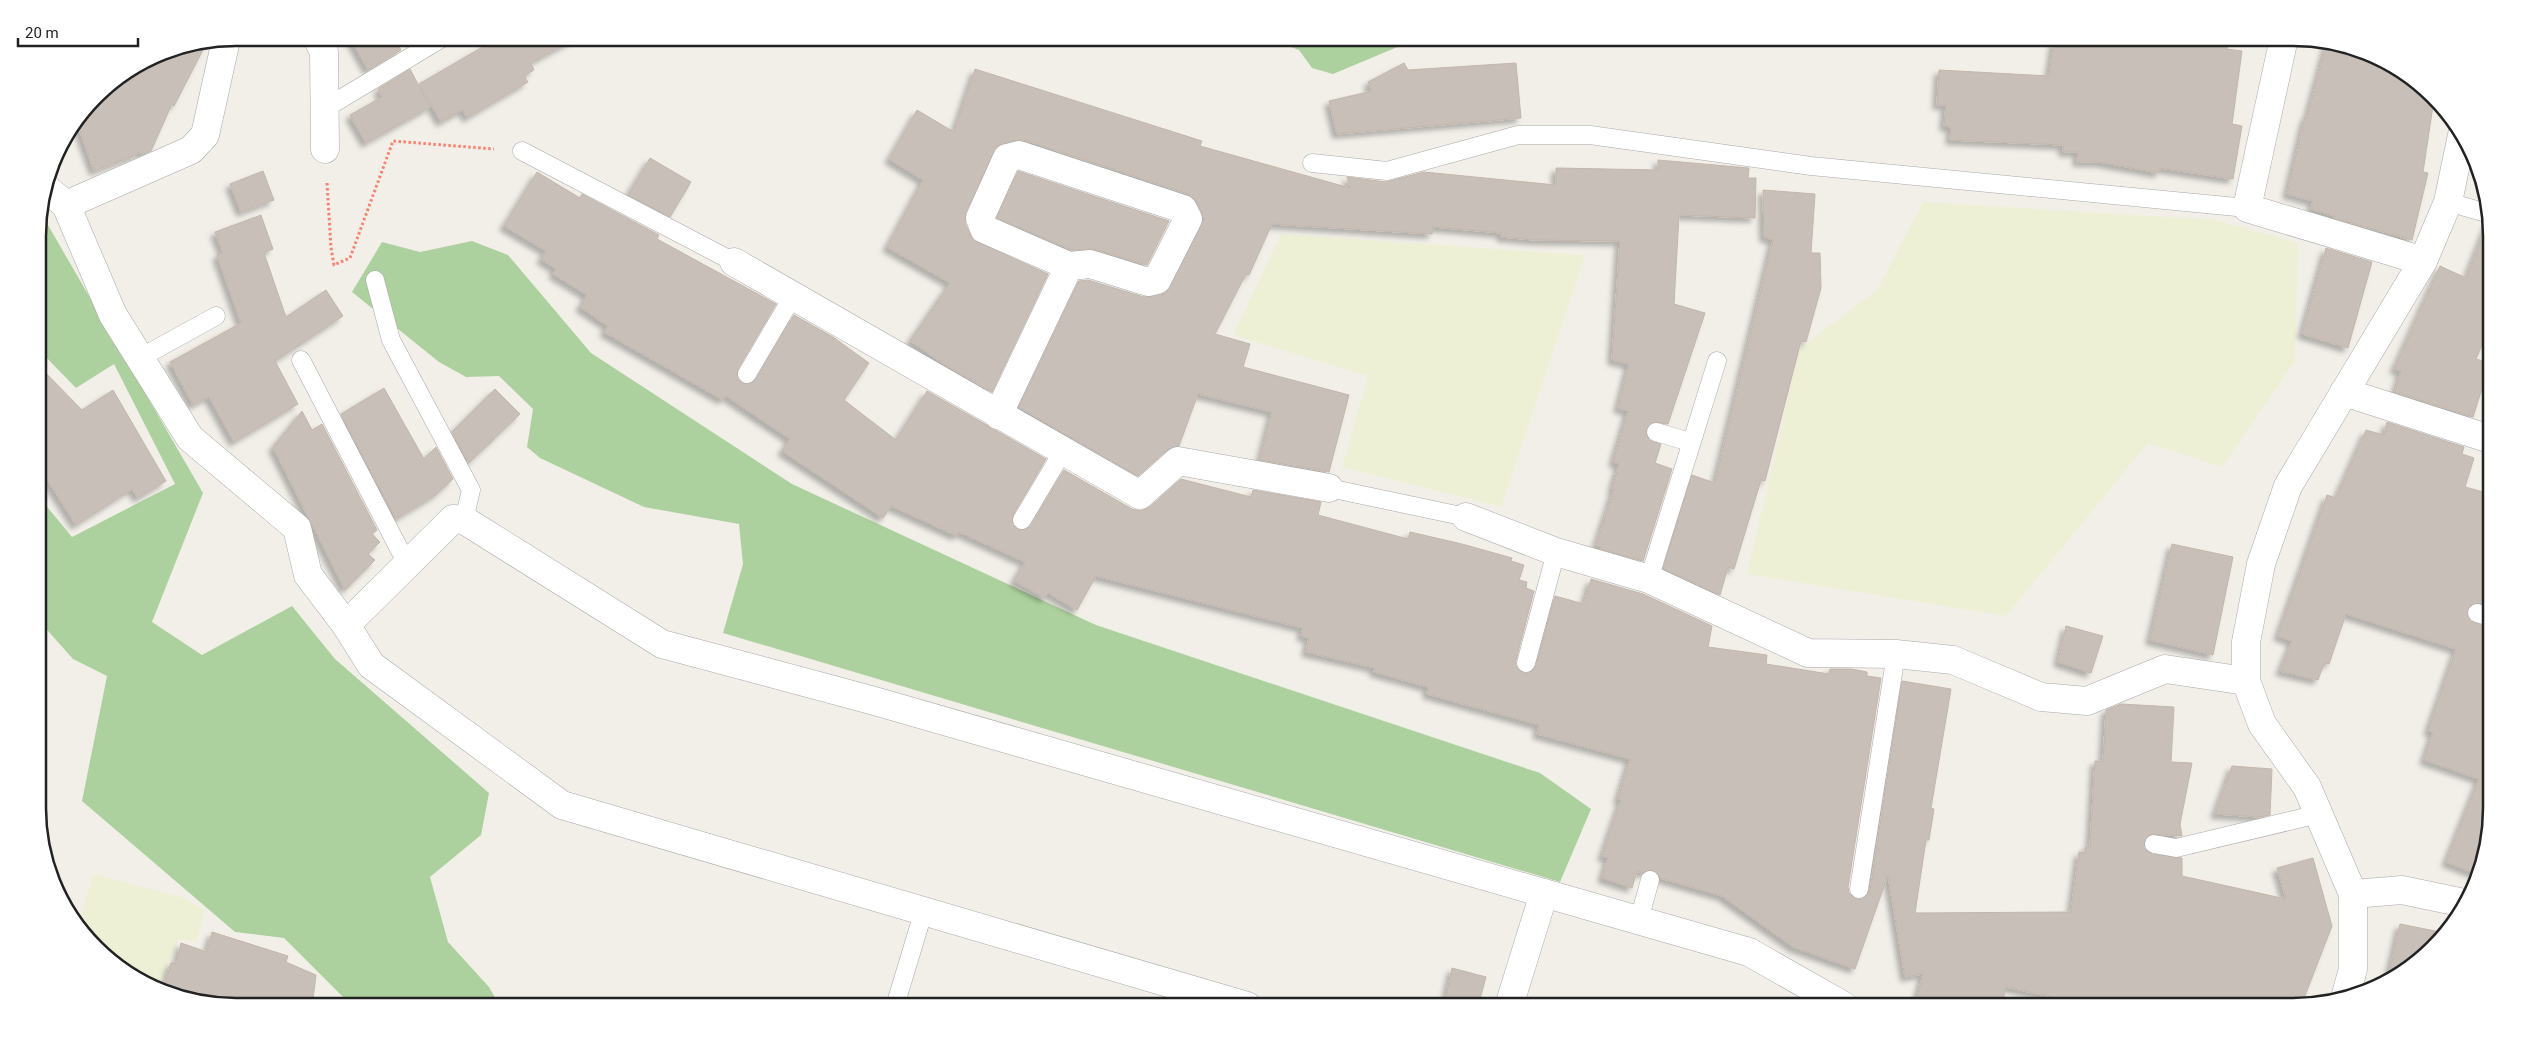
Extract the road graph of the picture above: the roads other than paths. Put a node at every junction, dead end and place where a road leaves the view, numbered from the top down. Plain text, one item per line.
1 (321, 46) edge
2 (422, 46) edge
3 (2282, 46) edge
4 (224, 47) edge
5 (324, 109) junction
6 (2460, 146) edge
7 (325, 149) road end
8 (522, 151) road end
9 (1312, 163) dead end
10 (57, 197) edge
11 (2448, 202) junction
12 (2246, 208) junction
13 (2481, 211) edge
14 (2423, 261) junction
15 (734, 262) joint
16 (1069, 266) junction
17 (375, 280) dead end
18 (793, 296) junction
19 (216, 316) dead end
20 (140, 358) junction
21 (301, 360) dead end
22 (1717, 361) dead end
23 (747, 374) dead end
24 (2344, 392) junction
25 (998, 416) junction
26 (1656, 432) dead end
27 (2483, 438) edge
28 (1690, 442) junction
29 (1063, 451) junction
30 (1329, 488) joint
31 (1466, 517) joint
32 (464, 520) junction
33 (1022, 520) dead end
34 (1556, 552) junction
35 (407, 564) junction
36 (1649, 579) junction
37 (346, 625) junction
38 (1896, 654) junction
39 (1526, 663) dead end
40 (2246, 681) junction
41 (2319, 814) junction
42 (2154, 844) dead end
43 (1650, 880) dead end
44 (1859, 889) dead end
45 (1544, 893) junction
46 (2353, 894) junction
47 (2458, 902) edge
48 (924, 910) junction
49 (1639, 920) junction
50 (2347, 990) edge
51 (897, 998) edge
52 (1220, 998) edge
53 (1511, 998) edge
54 (1830, 998) edge

1 - 5 street
2 - 5 lane
3 - 12 street
4 - 10 street
5 - 7 street
6 - 11 street
8 - 15 lane
9 - 12 lane
10 - 20 street
11 - 13 lane
11 - 14 street
12 - 14 street
14 - 24 street
15 - 18 street
16 - 16 street
16 - 25 street
17 - 32 lane
18 - 23 lane
18 - 25 street
19 - 20 lane
20 - 37 street
21 - 35 lane
22 - 28 lane
24 - 27 street
24 - 40 street
25 - 29 street
26 - 28 lane
28 - 36 lane
29 - 30 street
29 - 33 lane
30 - 31 lane
31 - 34 street
32 - 35 street
32 - 45 street
34 - 36 street
34 - 39 lane
35 - 37 street
36 - 38 street
37 - 48 street
38 - 40 street
38 - 44 lane
40 - 41 street
41 - 42 lane
41 - 46 street
43 - 49 lane
45 - 49 street
45 - 53 street
46 - 47 street
46 - 50 street
48 - 51 lane
48 - 52 street
49 - 54 street

